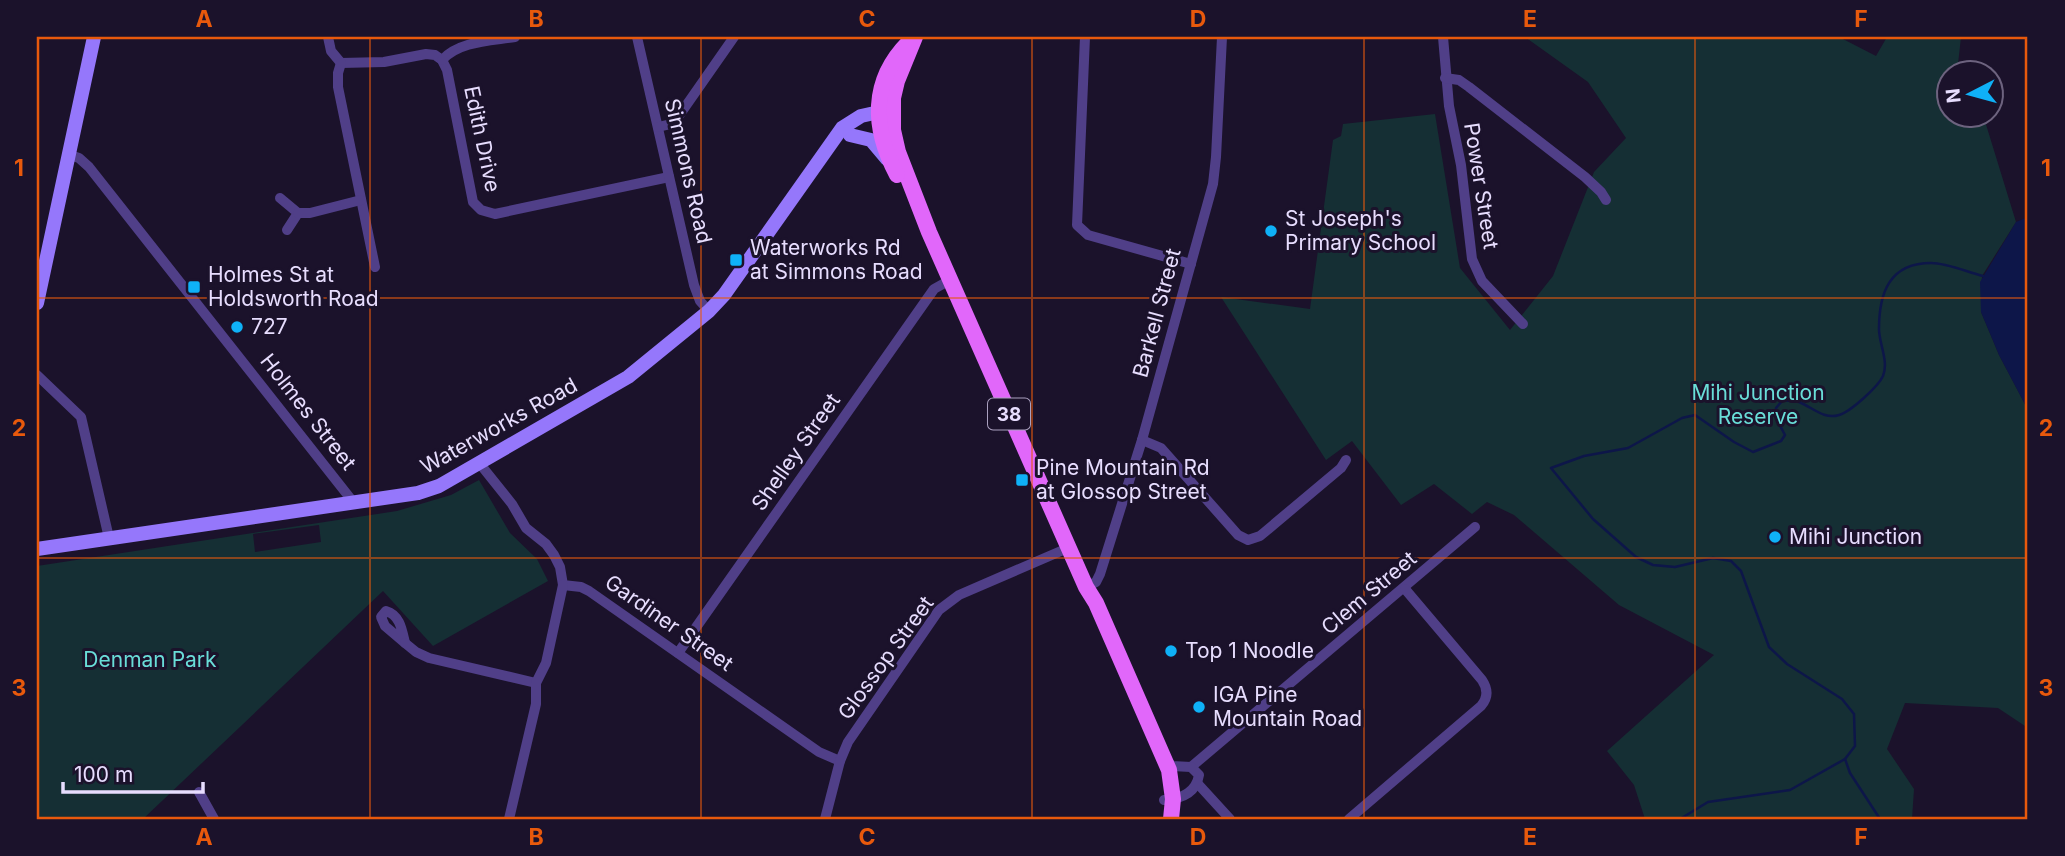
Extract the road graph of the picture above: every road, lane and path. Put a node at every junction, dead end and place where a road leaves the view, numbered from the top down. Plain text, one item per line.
1 (94, 37) edge
2 (328, 37) edge
3 (515, 37) edge
4 (637, 37) edge
5 (734, 37) edge
6 (914, 37) edge
7 (1085, 37) edge
8 (1222, 37) edge
9 (1443, 37) edge
10 (442, 60) junction
11 (341, 63) junction
12 (1446, 78) junction
13 (886, 118) junction
14 (657, 127) junction
15 (850, 135) junction
16 (831, 145) junction
17 (69, 155) junction
18 (892, 165) junction
19 (669, 177) junction
20 (281, 198) dead end
21 (361, 200) junction
22 (1606, 200) dead end
23 (298, 213) junction
24 (287, 230) dead end
25 (929, 232) junction
26 (1191, 264) junction
27 (375, 267) dead end
28 (950, 280) junction
29 (37, 303) edge
30 (709, 311) junction
31 (1523, 324) dead end
32 (37, 375) edge
33 (1142, 440) junction
34 (1346, 460) dead end
35 (480, 464) junction
36 (354, 503) junction
37 (1475, 527) dead end
38 (109, 538) junction
39 (1068, 548) junction
40 (37, 549) edge
41 (564, 586) junction
42 (1086, 587) junction
43 (1405, 589) junction
44 (405, 643) dead end
45 (678, 653) junction
46 (536, 683) junction
47 (840, 761) junction
48 (1168, 767) junction
49 (1191, 767) junction
50 (1198, 785) junction
51 (199, 792) dead end
52 (1169, 799) junction
53 (214, 819) edge
54 (509, 819) edge
55 (825, 819) edge
56 (1163, 819) edge
57 (1171, 819) edge
58 (1230, 819) edge
59 (1349, 819) edge

1 - 17 main road
2 - 11 street
3 - 10 street
4 - 14 street, Simmons Road
5 - 14 street
6 - 13 main road, 38
7 - 26 street
8 - 26 street, Barkell Street
9 - 12 street, Power Street
10 - 11 street
10 - 19 street, Edith Drive
11 - 21 street
12 - 22 street
12 - 31 street, Power Street
13 - 15 main road, Waterworks Road
13 - 16 main road, Waterworks Road
13 - 18 main road, 38
13 - 25 main road, 38
14 - 19 street, Simmons Road
15 - 16 main road, Waterworks Road
15 - 18 main road
16 - 30 main road, Waterworks Road
17 - 29 main road
17 - 36 street, Holmes Street
18 - 25 main road, 38
19 - 30 street, Simmons Road
20 - 23 street
21 - 23 street
21 - 27 street
23 - 24 street
25 - 28 main road, 38
26 - 33 street, Barkell Street
28 - 39 main road, 38
28 - 45 street, Shelley Street
30 - 35 main road, Waterworks Road
32 - 38 street
33 - 34 street
33 - 42 street, Barkell Street
35 - 36 main road, Waterworks Road
35 - 41 street
36 - 38 main road, Waterworks Road
37 - 43 street, Clem Street
38 - 40 main road, Waterworks Road
39 - 42 main road, 38
39 - 47 street, Glossop Street
41 - 45 street, Gardiner Street
41 - 46 street
42 - 48 main road, 38
43 - 49 street, Clem Street
43 - 59 street
44 - 46 street
45 - 47 street, Gardiner Street
46 - 54 street
47 - 55 street, Glossop Street
48 - 49 street
48 - 52 main road, 38
49 - 50 street
50 - 52 street
50 - 58 street
51 - 53 street
52 - 56 main road, 38
52 - 57 main road, 38

